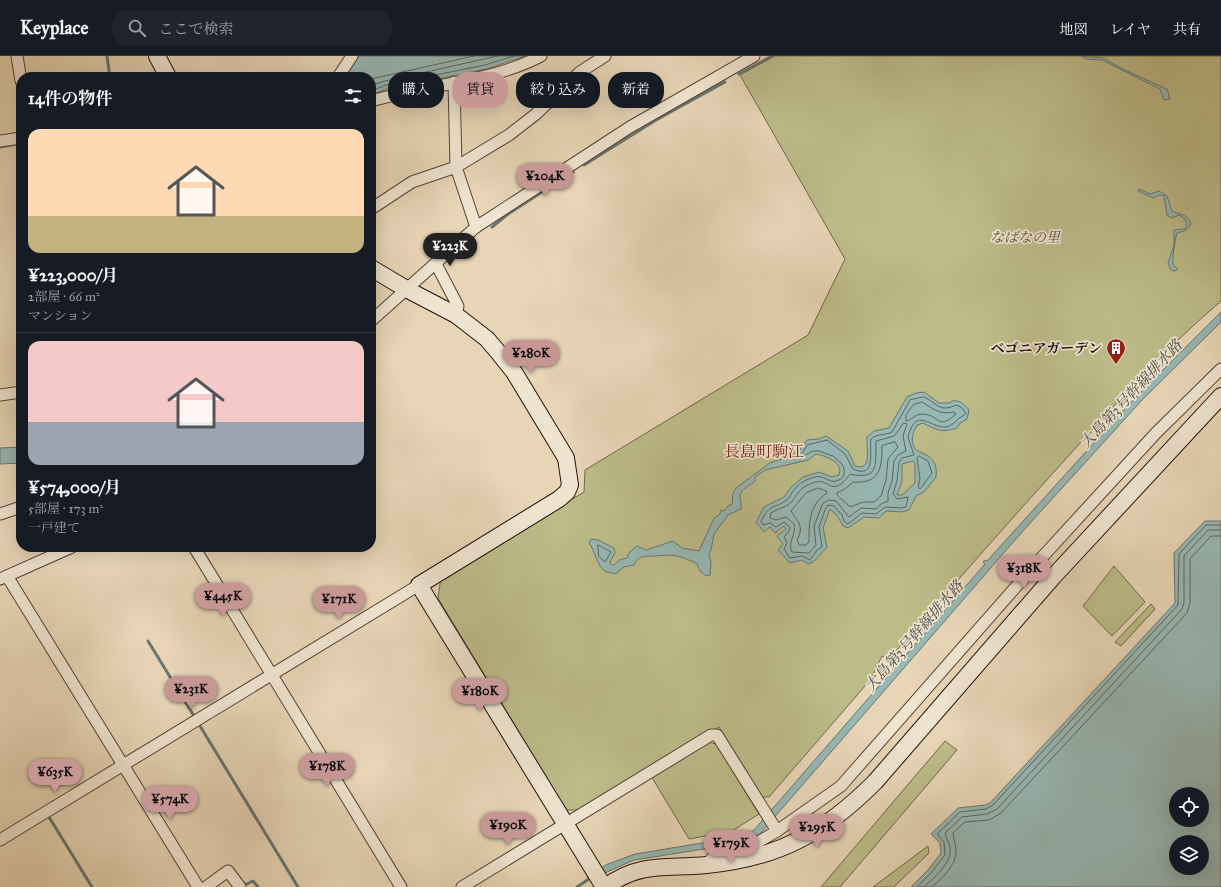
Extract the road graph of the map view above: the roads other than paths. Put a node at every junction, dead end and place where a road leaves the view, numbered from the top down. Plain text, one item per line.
1 (17, 56) edge
2 (157, 56) edge
3 (352, 56) edge
4 (541, 56) edge
5 (605, 56) edge
6 (754, 56) edge
7 (20, 72) edge
8 (165, 72) edge
9 (341, 72) edge
10 (494, 72) edge
11 (452, 82) edge
12 (376, 100) edge
13 (455, 108) edge
14 (16, 139) edge
15 (0, 141) edge
16 (456, 166) junction
17 (376, 206) edge
18 (476, 227) junction
19 (436, 264) junction
20 (376, 271) edge
21 (408, 290) junction
22 (456, 315) junction
23 (376, 317) edge
24 (1221, 369) edge
25 (16, 393) edge
26 (0, 395) edge
27 (1221, 396) edge
28 (16, 509) edge
29 (0, 514) edge
30 (60, 552) edge
31 (197, 552) edge
32 (3, 577) edge
33 (419, 585) junction
34 (272, 674) junction
35 (122, 766) junction
36 (565, 825) junction
37 (775, 828) junction
38 (0, 840) edge
39 (706, 865) junction
40 (600, 880) edge
41 (198, 887) edge
42 (206, 887) edge
43 (240, 887) edge
44 (401, 887) edge
45 (462, 887) edge

1 - 7 street
2 - 8 street
3 - 9 street
4 - 10 street
5 - 16 street
6 - 18 street
11 - 12 street
13 - 16 street
14 - 15 street
16 - 17 street
16 - 18 street
18 - 19 street
19 - 21 street
19 - 22 street
20 - 21 street
21 - 22 street
21 - 23 street
22 - 33 street
24 - 37 street
25 - 26 street
27 - 39 street
28 - 29 street
30 - 32 street
31 - 34 street
32 - 35 street
33 - 34 street
33 - 36 street
34 - 35 street
34 - 44 street
35 - 38 street
35 - 41 street
36 - 37 street
36 - 40 street
36 - 45 street
37 - 39 street
39 - 40 street
42 - 43 street

